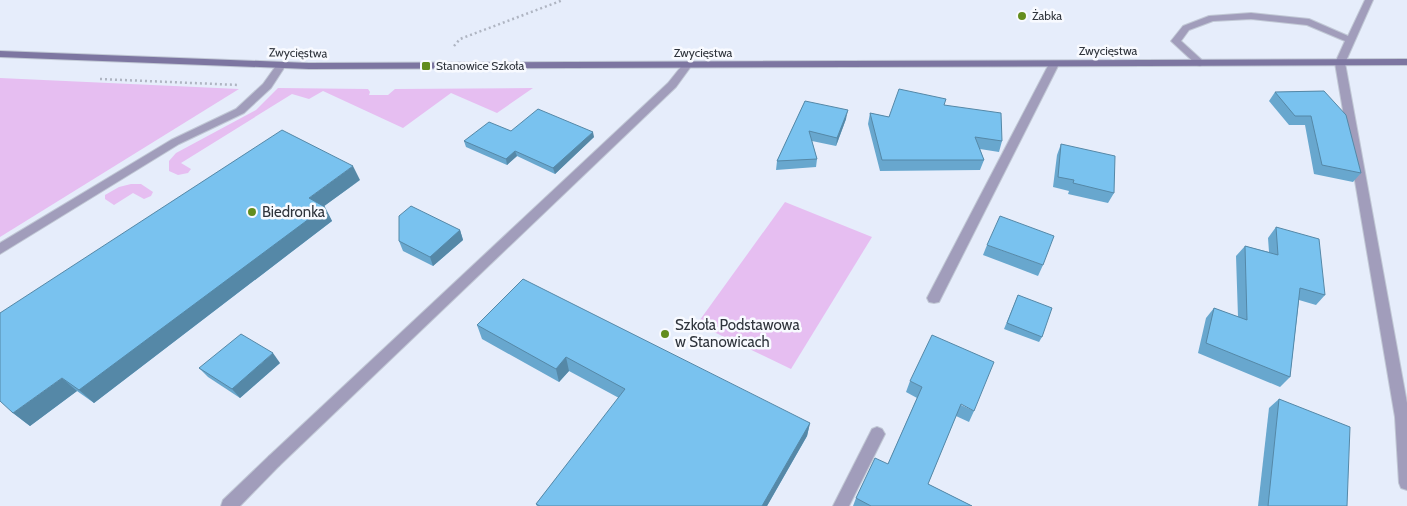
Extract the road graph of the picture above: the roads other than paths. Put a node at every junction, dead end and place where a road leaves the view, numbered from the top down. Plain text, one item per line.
1 (1369, 0) edge
2 (1350, 40) junction
3 (0, 54) edge
4 (1340, 62) junction
5 (1407, 62) edge
6 (1200, 63) junction
7 (1054, 64) junction
8 (282, 65) junction
9 (687, 66) junction
10 (0, 249) edge
11 (934, 298) dead end
12 (877, 434) dead end
13 (1407, 483) edge
14 (229, 506) edge
15 (841, 506) edge

1 - 2 street
2 - 4 street
2 - 6 street
3 - 8 main road, Zwycięstwa
4 - 5 main road, Zwycięstwa
4 - 6 main road, Zwycięstwa
4 - 13 street
6 - 7 main road, Zwycięstwa
7 - 9 main road, Zwycięstwa
7 - 11 street
8 - 9 main road, Zwycięstwa
8 - 10 street
9 - 14 street
12 - 15 street

